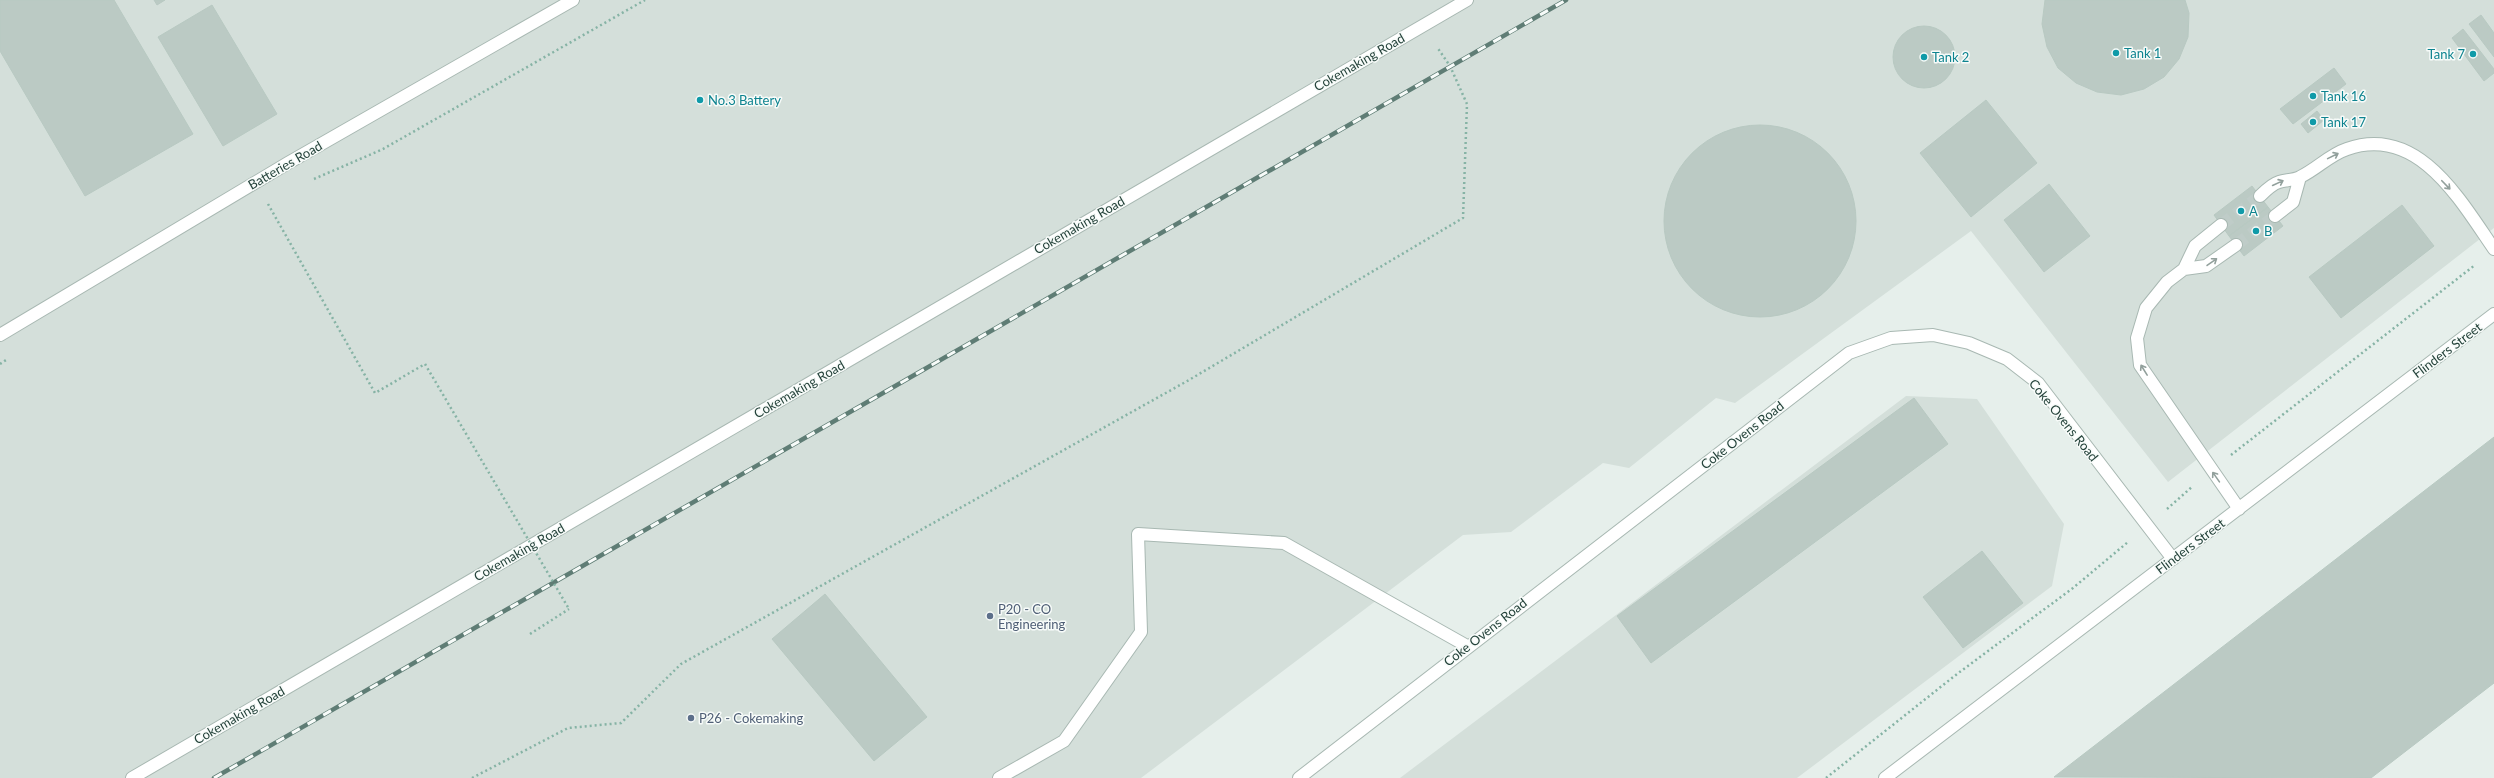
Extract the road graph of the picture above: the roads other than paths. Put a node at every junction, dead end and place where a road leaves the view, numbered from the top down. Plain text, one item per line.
1 (573, 0) edge
2 (1467, 0) edge
3 (2300, 177) junction
4 (2260, 196) tunnel mouth
5 (2275, 216) tunnel mouth
6 (2222, 225) tunnel mouth
7 (2236, 245) tunnel mouth
8 (2494, 249) edge
9 (2184, 269) junction
10 (2494, 314) edge
11 (0, 336) edge
12 (2239, 509) junction
13 (2173, 559) junction
14 (1467, 646) junction
15 (132, 778) edge
16 (999, 778) edge
17 (1299, 778) edge
18 (1885, 778) edge

1 - 11 street, Batteries Road
2 - 15 street, Cokemaking Road
4 -> 3 street
3 - 5 street
3 -> 8 street
6 - 9 street
9 -> 7 street
12 -> 9 street
10 - 12 street, Flinders Street
12 - 13 street, Flinders Street
13 - 14 street, Coke Ovens Road
13 - 18 street, Flinders Street
14 - 16 street
14 - 17 street, Coke Ovens Road

